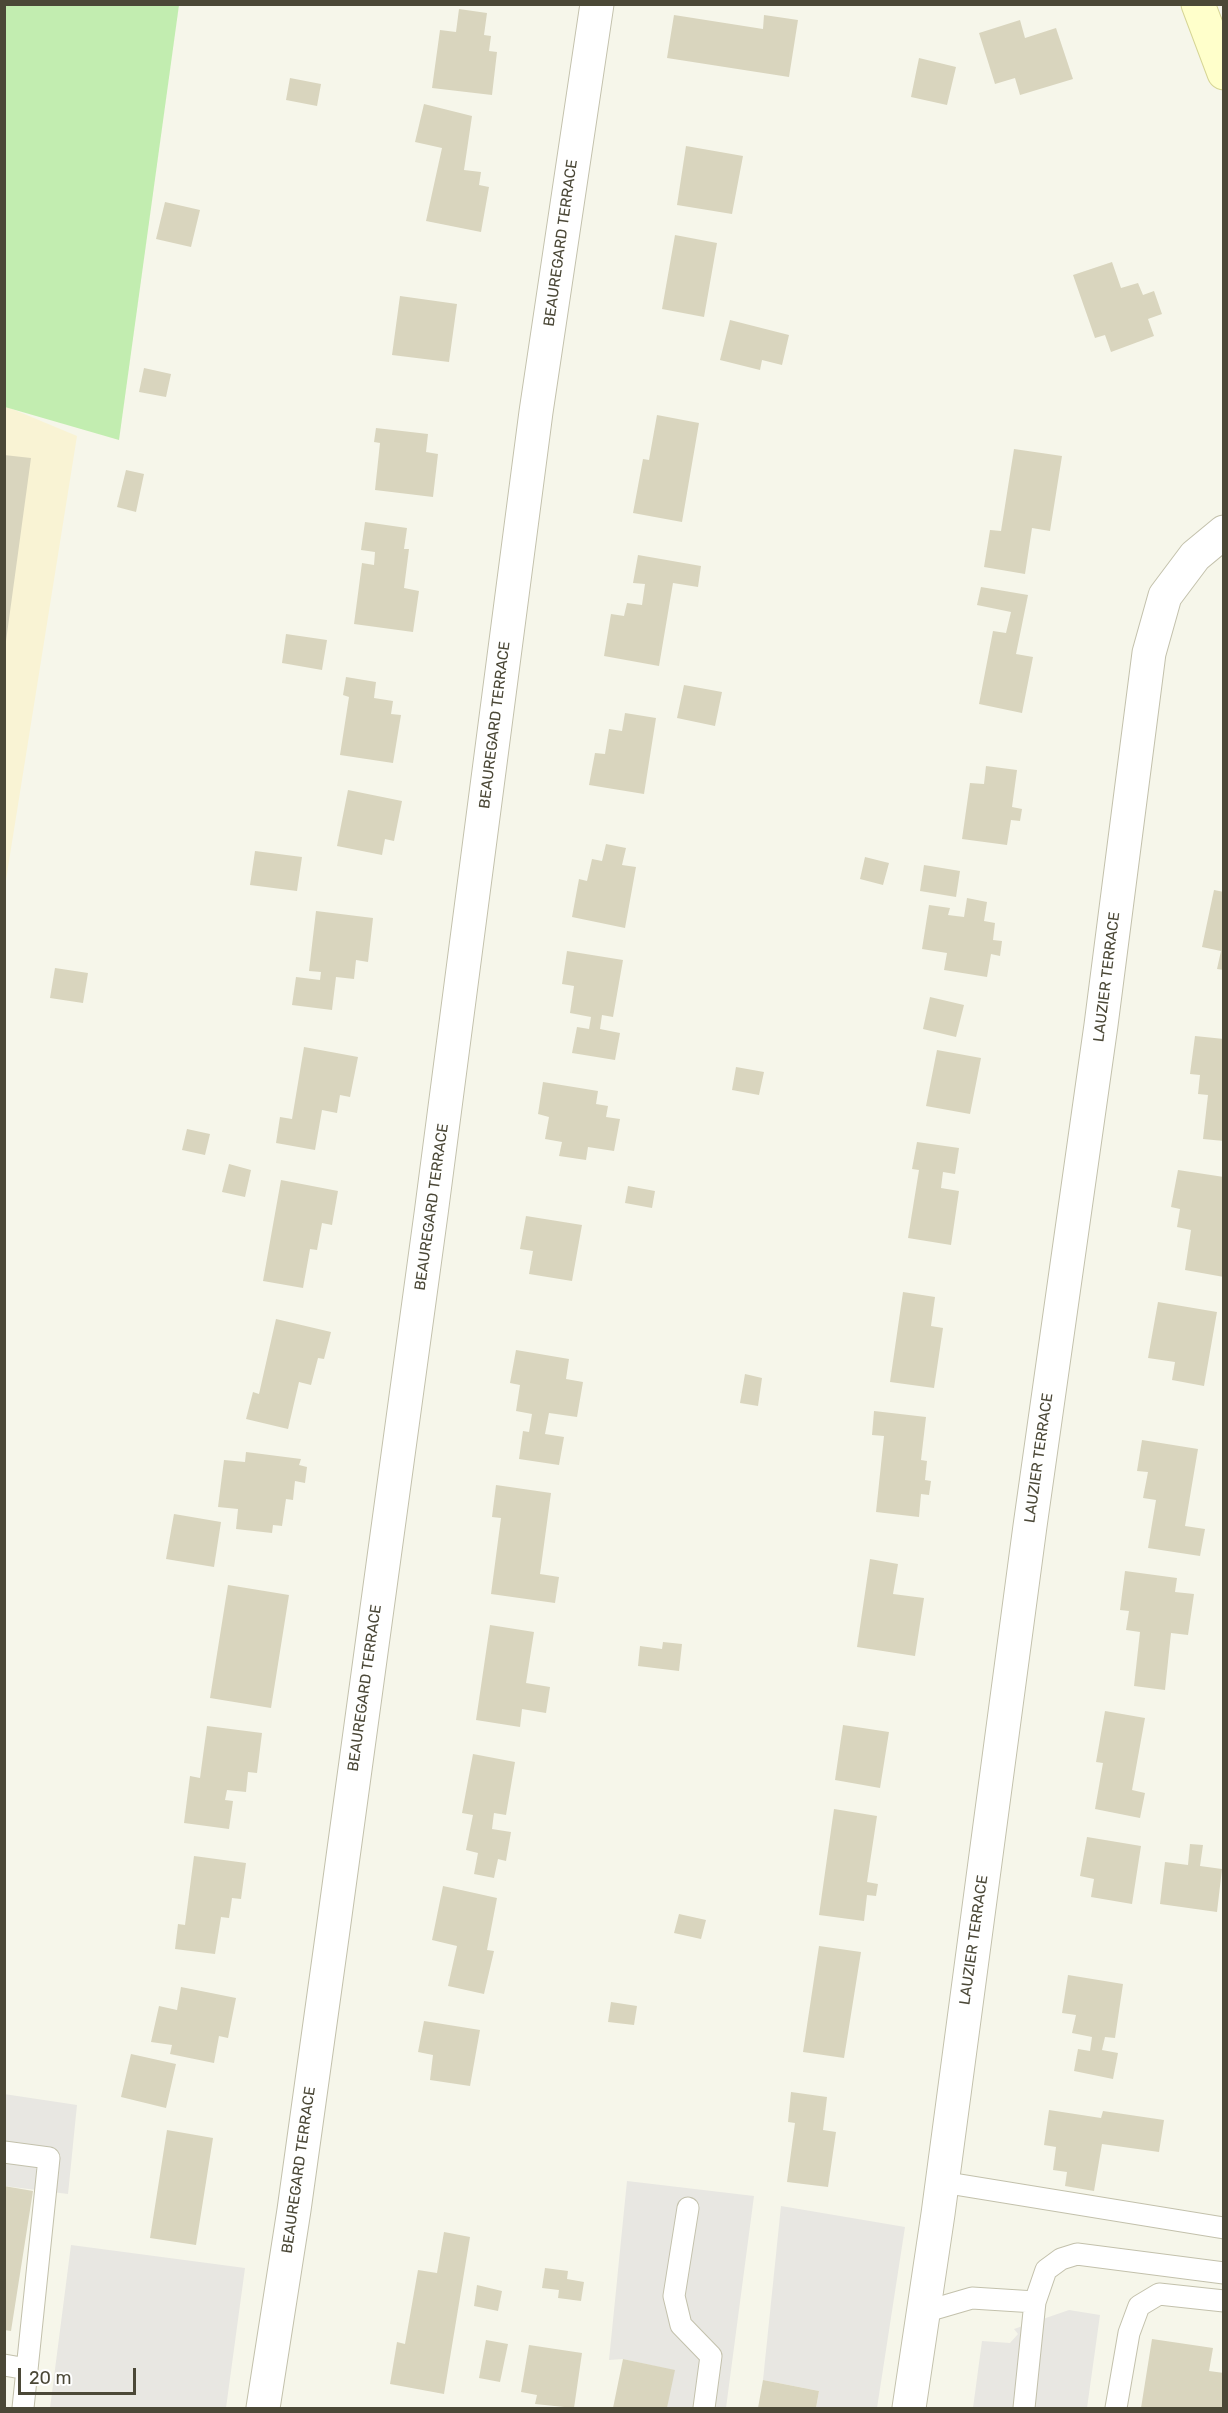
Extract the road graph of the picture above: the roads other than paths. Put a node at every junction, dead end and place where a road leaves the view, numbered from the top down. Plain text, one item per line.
1 (597, 4) edge
2 (1198, 4) edge
3 (1224, 73) edge
4 (1224, 532) edge
5 (4, 2152) edge
6 (940, 2198) junction
7 (688, 2208) dead end
8 (1224, 2228) edge
9 (1224, 2273) edge
10 (1224, 2301) edge
11 (1035, 2302) junction
12 (924, 2312) junction
13 (4, 2366) edge
14 (27, 2369) junction
15 (23, 2409) edge
16 (263, 2409) edge
17 (704, 2409) edge
18 (909, 2409) edge
19 (1024, 2409) edge
20 (1116, 2409) edge

1 - 16 street, BEAUREGARD TERRACE
2 - 3 main road
4 - 6 street, LAUZIER TERRACE
5 - 14 lane
6 - 8 lane
6 - 12 street, LAUZIER TERRACE
7 - 17 lane
9 - 11 lane
10 - 20 lane
11 - 12 lane
11 - 19 lane
12 - 18 street, LAUZIER TERRACE
13 - 14 lane
14 - 15 lane

